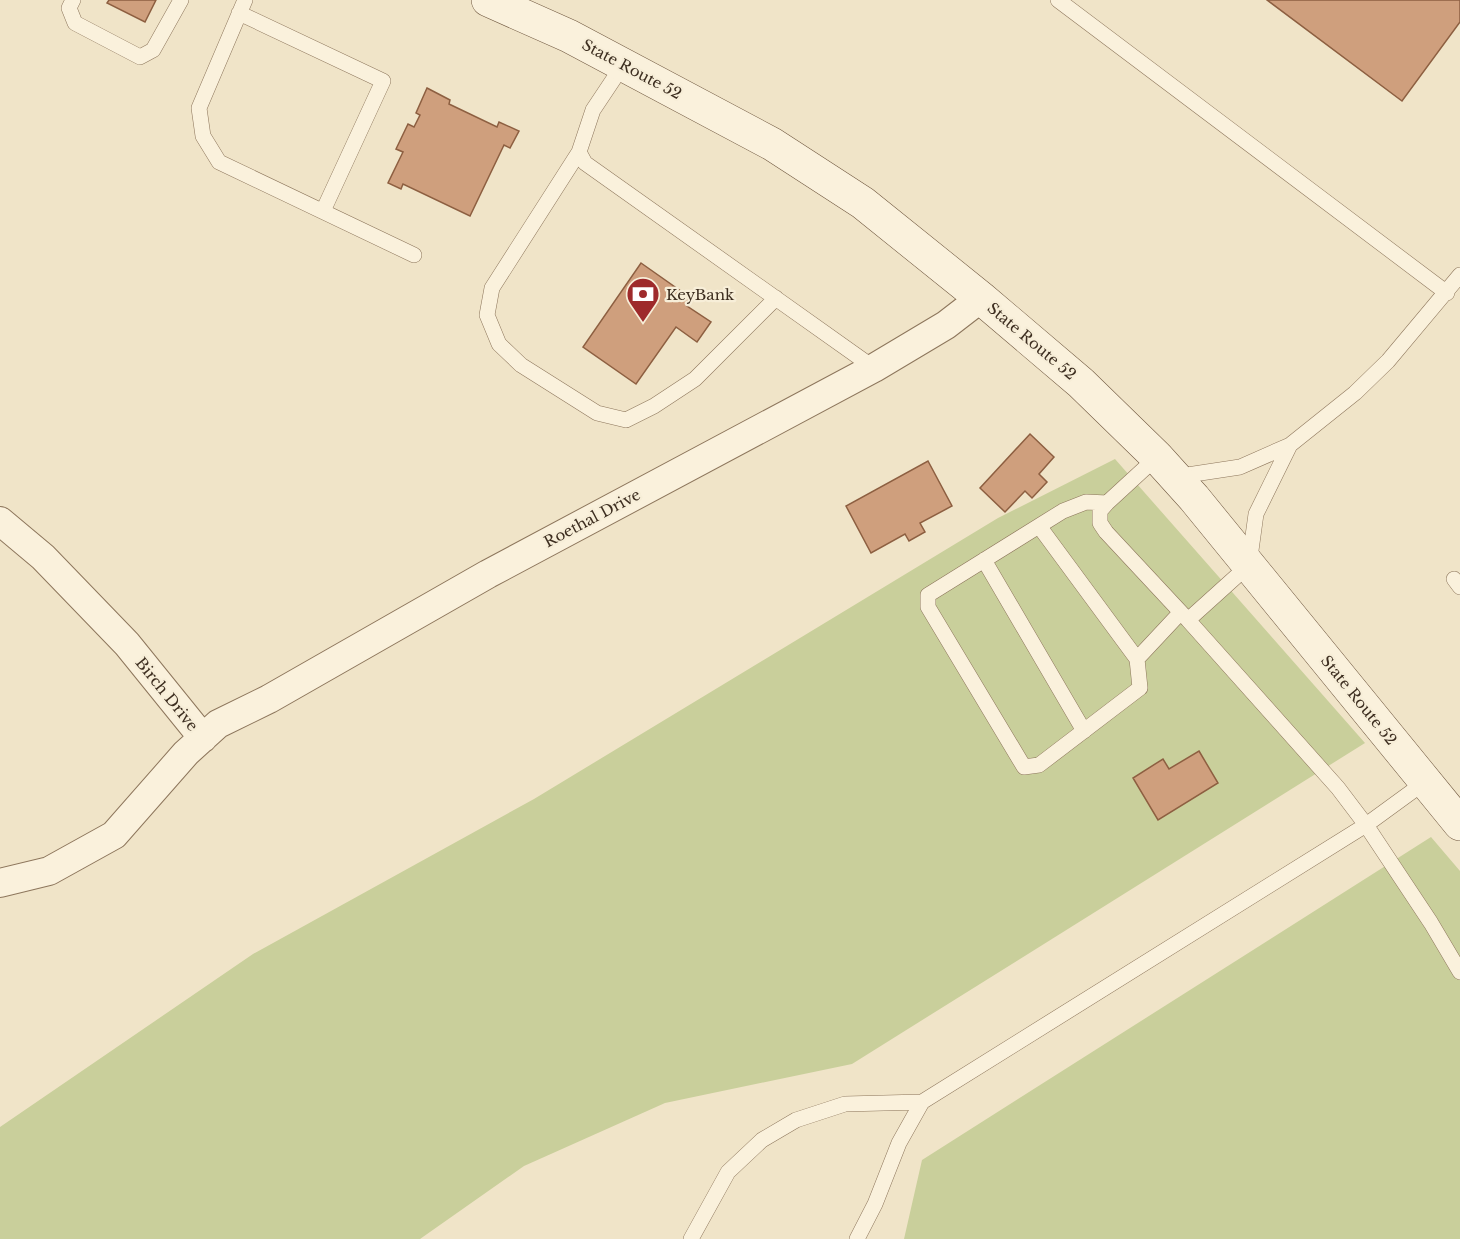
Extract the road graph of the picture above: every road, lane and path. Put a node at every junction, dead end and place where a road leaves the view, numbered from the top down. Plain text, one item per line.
1 (73, 0) edge
2 (181, 0) edge
3 (488, 0) edge
4 (1059, 0) edge
5 (242, 6) edge
6 (623, 65) junction
7 (579, 152) junction
8 (323, 211) junction
9 (414, 255) dead end
10 (1460, 275) edge
11 (1447, 292) junction
12 (776, 298) junction
13 (981, 298) junction
14 (873, 368) junction
15 (1290, 445) junction
16 (1166, 467) junction
17 (1107, 503) junction
18 (0, 521) edge
19 (1039, 526) junction
20 (984, 560) junction
21 (1249, 565) junction
22 (1184, 617) junction
23 (1137, 659) junction
24 (1084, 731) junction
25 (203, 738) junction
26 (1425, 782) junction
27 (1460, 824) edge
28 (1366, 825) junction
29 (0, 883) edge
30 (1460, 972) edge
31 (922, 1102) junction
32 (691, 1239) edge
33 (857, 1239) edge

1 - 2 lane
3 - 6 main road, State Route 52
4 - 11 lane
5 - 8 lane
5 - 8 lane
6 - 7 lane
6 - 13 main road, State Route 52
7 - 12 lane
7 - 12 lane
8 - 9 lane
10 - 11 lane
11 - 15 lane
12 - 14 lane
13 - 14 street, Roethal Drive
13 - 16 main road, State Route 52
14 - 25 street, Roethal Drive
15 - 16 lane
15 - 21 lane
16 - 17 lane
16 - 21 main road, State Route 52
17 - 19 lane
17 - 22 lane
18 - 25 street, Birch Drive
19 - 20 lane
19 - 23 lane
20 - 24 lane
20 - 24 lane
21 - 22 lane
21 - 26 main road, State Route 52
22 - 23 lane
22 - 28 lane
23 - 24 lane
25 - 29 street, Birch Drive
26 - 27 main road, State Route 52
26 - 28 lane
28 - 30 lane
28 - 31 lane
31 - 32 lane
31 - 33 lane

